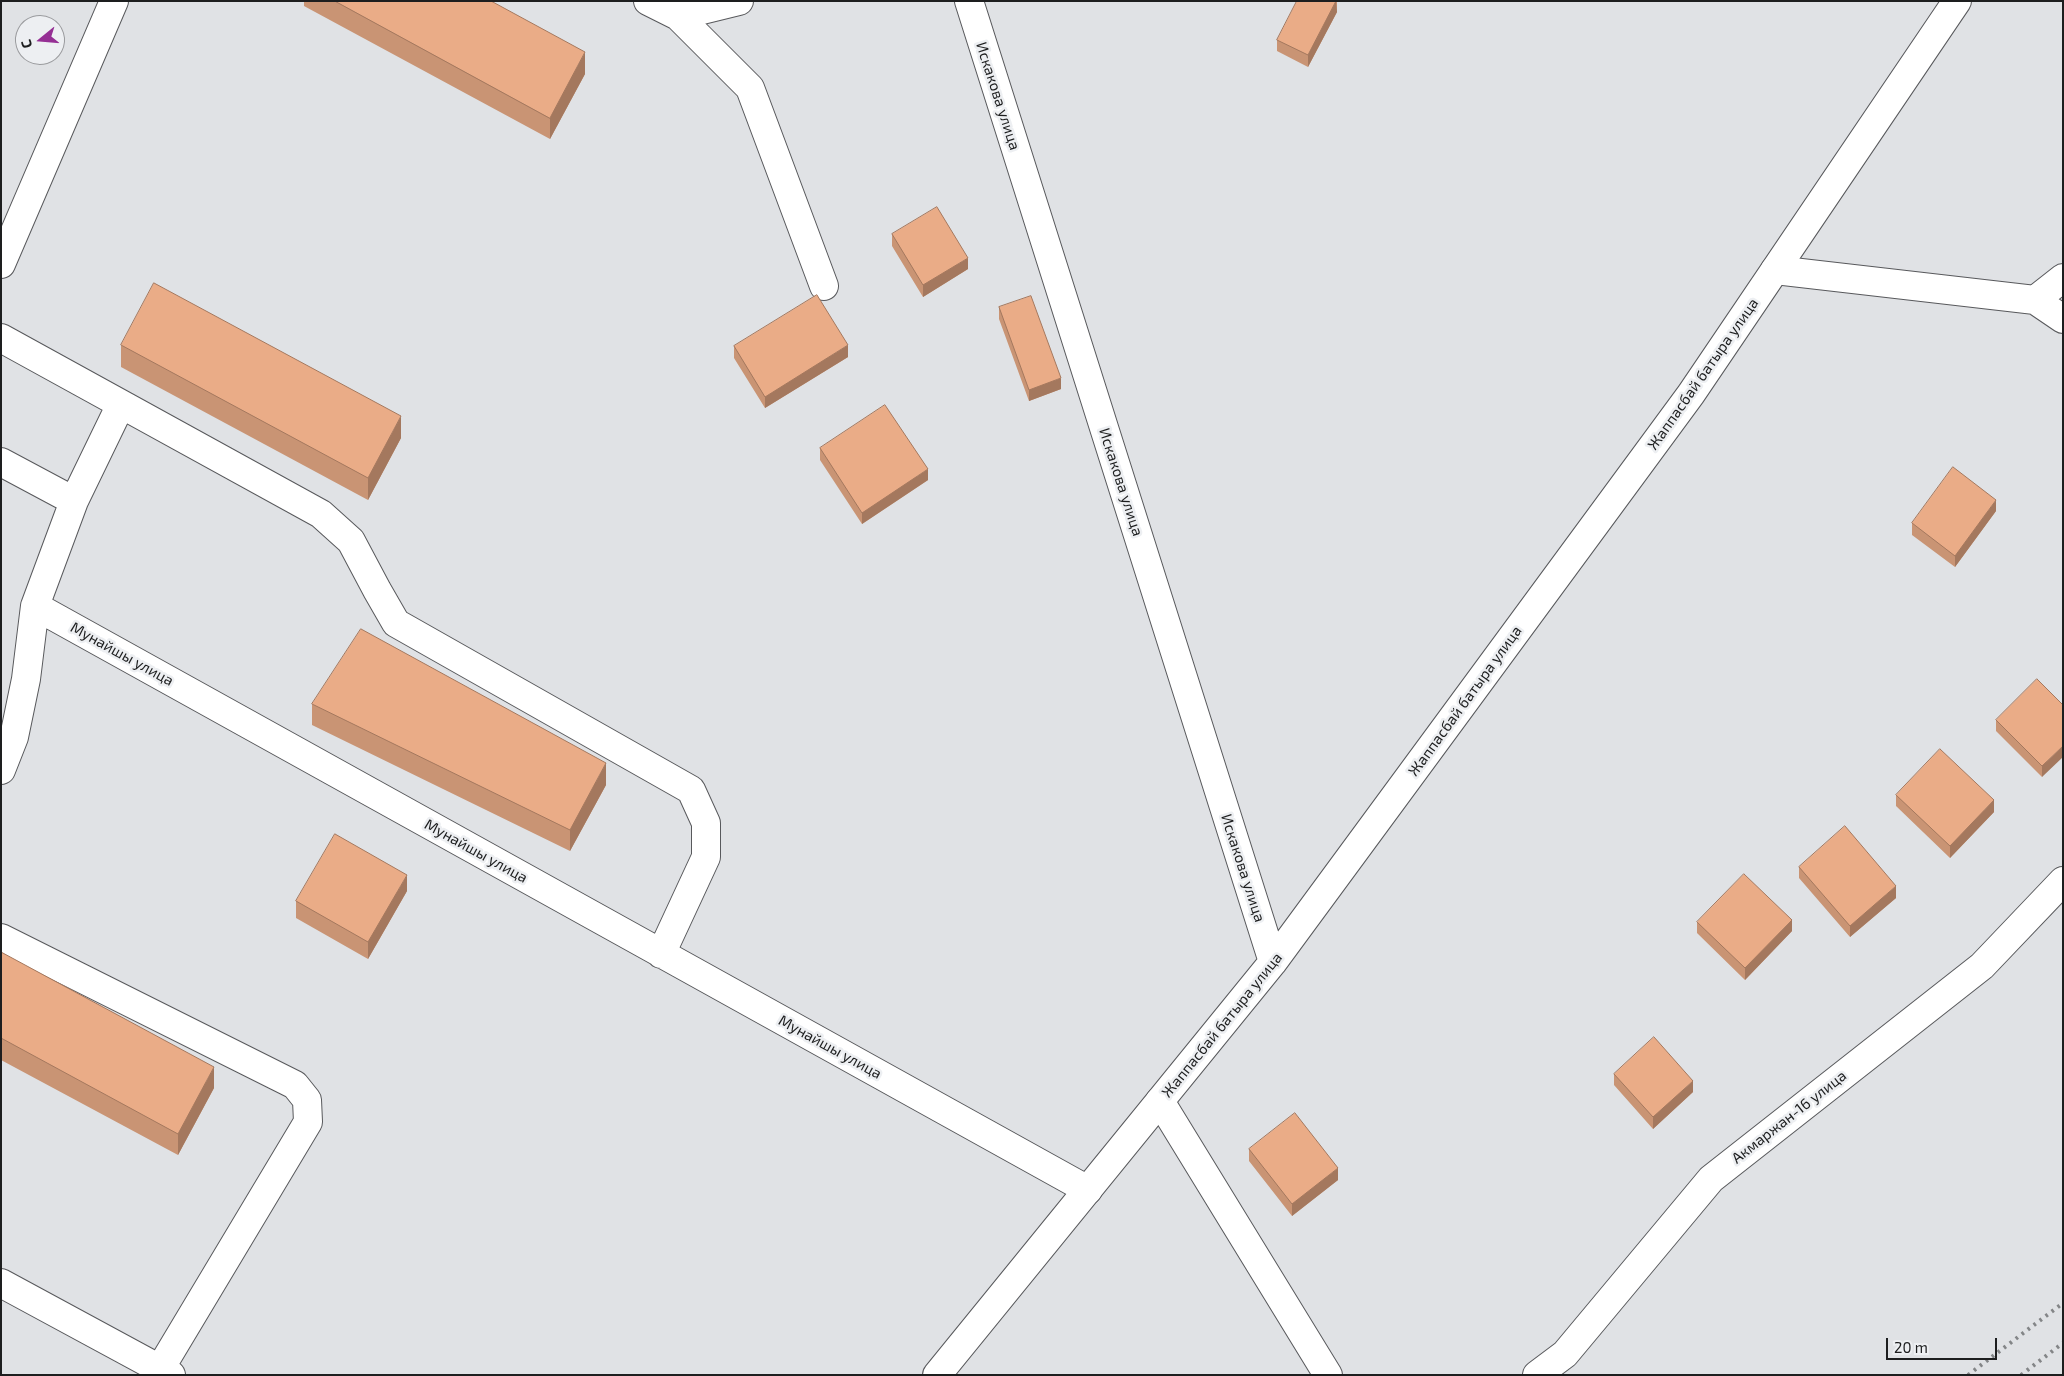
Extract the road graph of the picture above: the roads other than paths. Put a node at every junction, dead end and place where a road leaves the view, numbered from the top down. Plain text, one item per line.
1 (114, 1) edge
2 (648, 1) edge
3 (739, 1) edge
4 (968, 1) edge
5 (1957, 1) edge
6 (676, 8) edge
7 (1, 264) edge
8 (1774, 270) junction
9 (2063, 278) edge
10 (824, 286) dead end
11 (2034, 300) junction
12 (2063, 319) edge
13 (1, 338) edge
14 (121, 404) junction
15 (1, 462) edge
16 (74, 501) junction
17 (35, 606) junction
18 (1, 770) edge
19 (2063, 881) edge
20 (1, 938) edge
21 (661, 954) junction
22 (1273, 962) junction
23 (1160, 1101) junction
24 (1088, 1190) junction
25 (1, 1283) edge
26 (165, 1372) edge
27 (937, 1375) edge
28 (1328, 1375) edge
29 (1538, 1375) edge

1 - 7 street
2 - 6 street
3 - 6 street
4 - 22 street, Искакова улица
5 - 8 street, Жаппасбай батыра улица
6 - 10 street
8 - 11 street
8 - 22 street, Жаппасбай батыра улица
9 - 11 street
11 - 12 street
13 - 14 street
14 - 16 street
14 - 21 street
15 - 16 street
16 - 17 street
17 - 18 street
17 - 21 street, Мунайшы улица
19 - 29 street, Акмаржан-16 улица
20 - 26 street
21 - 24 street, Мунайшы улица
22 - 23 street, Жаппасбай батыра улица
23 - 24 street, Жаппасбай батыра улица
23 - 28 street
24 - 27 street, Жаппасбай батыра улица
25 - 26 street

